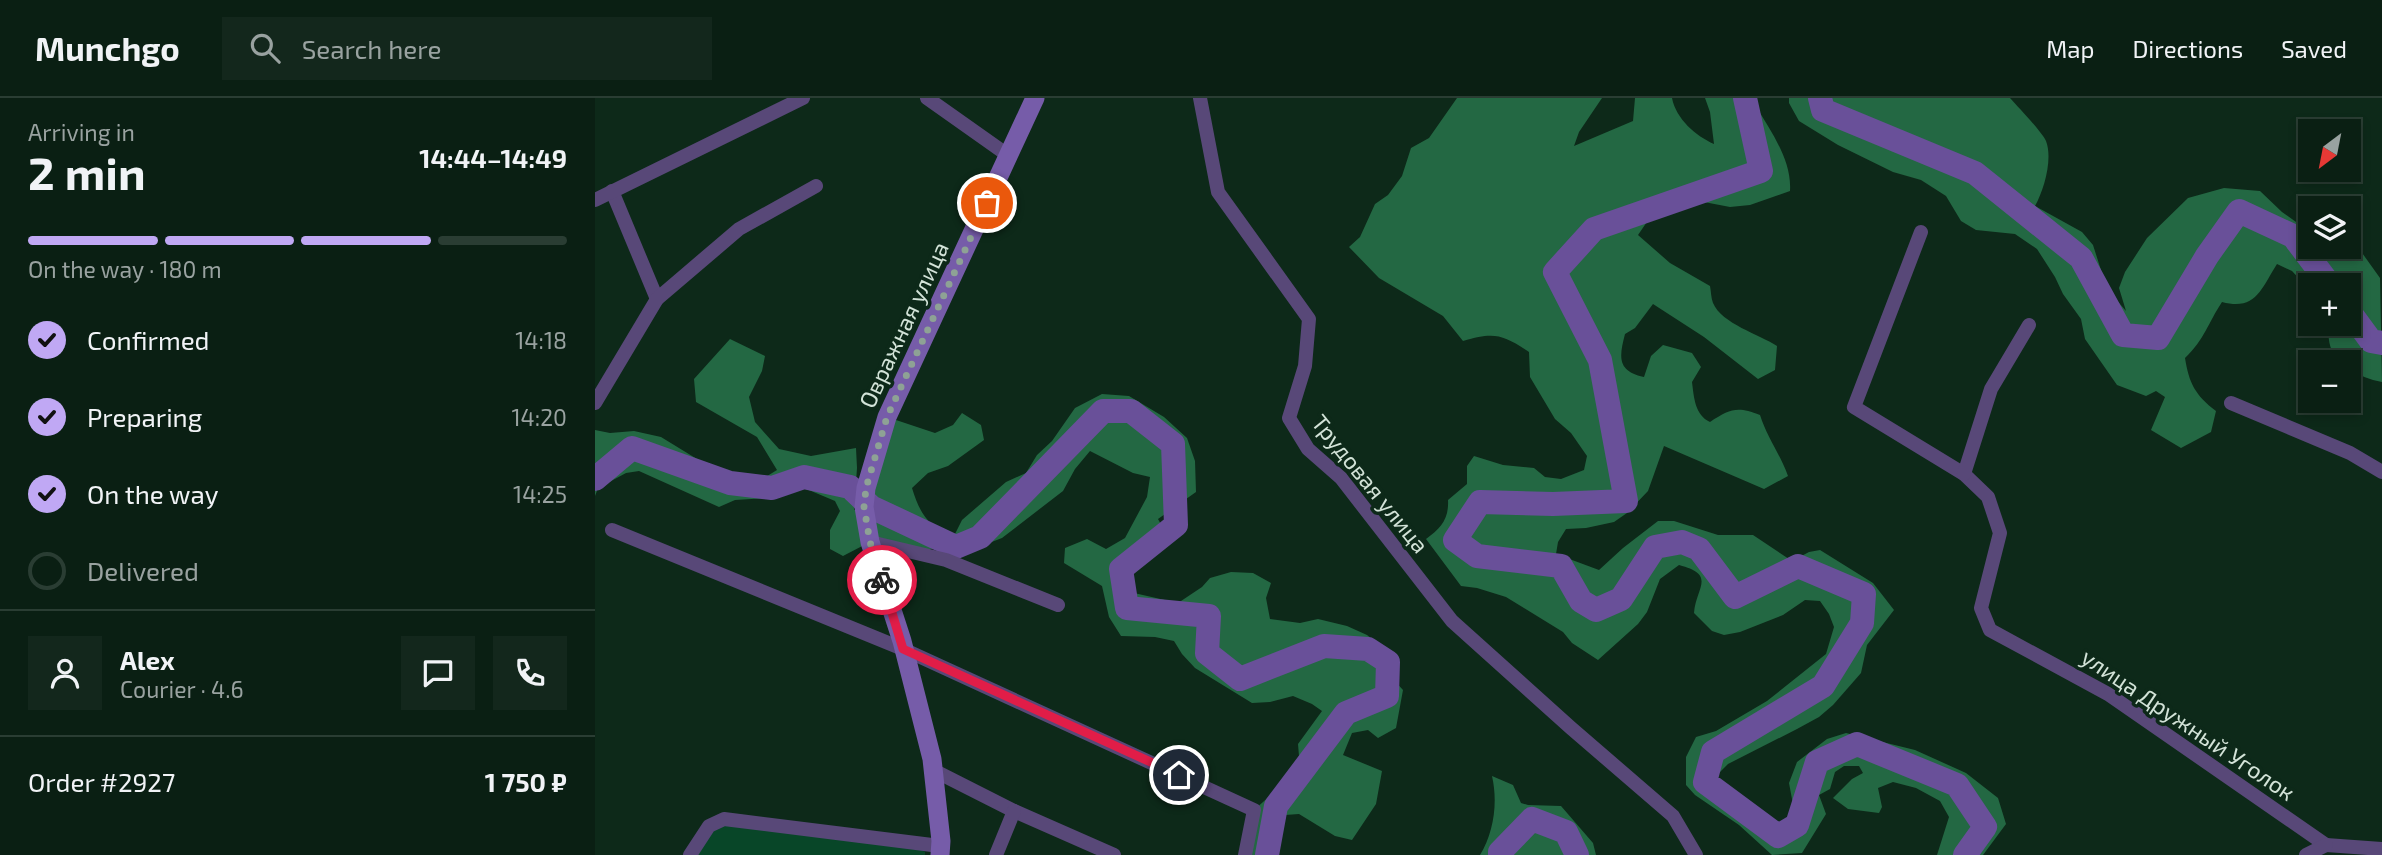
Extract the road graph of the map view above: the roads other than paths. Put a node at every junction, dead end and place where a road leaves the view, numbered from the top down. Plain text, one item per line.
1 (803, 98) edge
2 (927, 98) edge
3 (1035, 98) edge
4 (1200, 98) edge
5 (1009, 156) junction
6 (816, 186) dead end
7 (613, 191) junction
8 (595, 200) edge
9 (1921, 232) dead end
10 (657, 299) junction
11 (2029, 326) dead end
12 (595, 403) edge
13 (2231, 403) dead end
14 (2382, 472) edge
15 (1964, 474) junction
16 (612, 530) dead end
17 (870, 542) junction
18 (1058, 605) dead end
19 (903, 649) junction
20 (933, 770) junction
21 (1014, 811) junction
22 (2326, 845) junction
23 (2382, 849) edge
24 (940, 850) edge
25 (690, 855) edge
26 (996, 855) edge
27 (1114, 855) edge
28 (1245, 855) edge
29 (1696, 855) edge
30 (2306, 855) edge

1 - 7 street
2 - 5 street
3 - 5 street, Овражная улица
4 - 29 street, Трудовая улица
5 - 17 street, Овражная улица
6 - 10 street
7 - 8 street
7 - 10 street
9 - 15 street, улица Дружный Уголок
10 - 12 street
11 - 15 street
13 - 14 street
15 - 22 street, улица Дружный Уголок
16 - 19 street
17 - 18 street
17 - 19 street, Овражная улица
19 - 20 street, Овражная улица
19 - 28 street
20 - 21 street
20 - 24 street, Овражная улица
21 - 26 street
21 - 27 street
22 - 23 street
22 - 30 street
24 - 25 street

